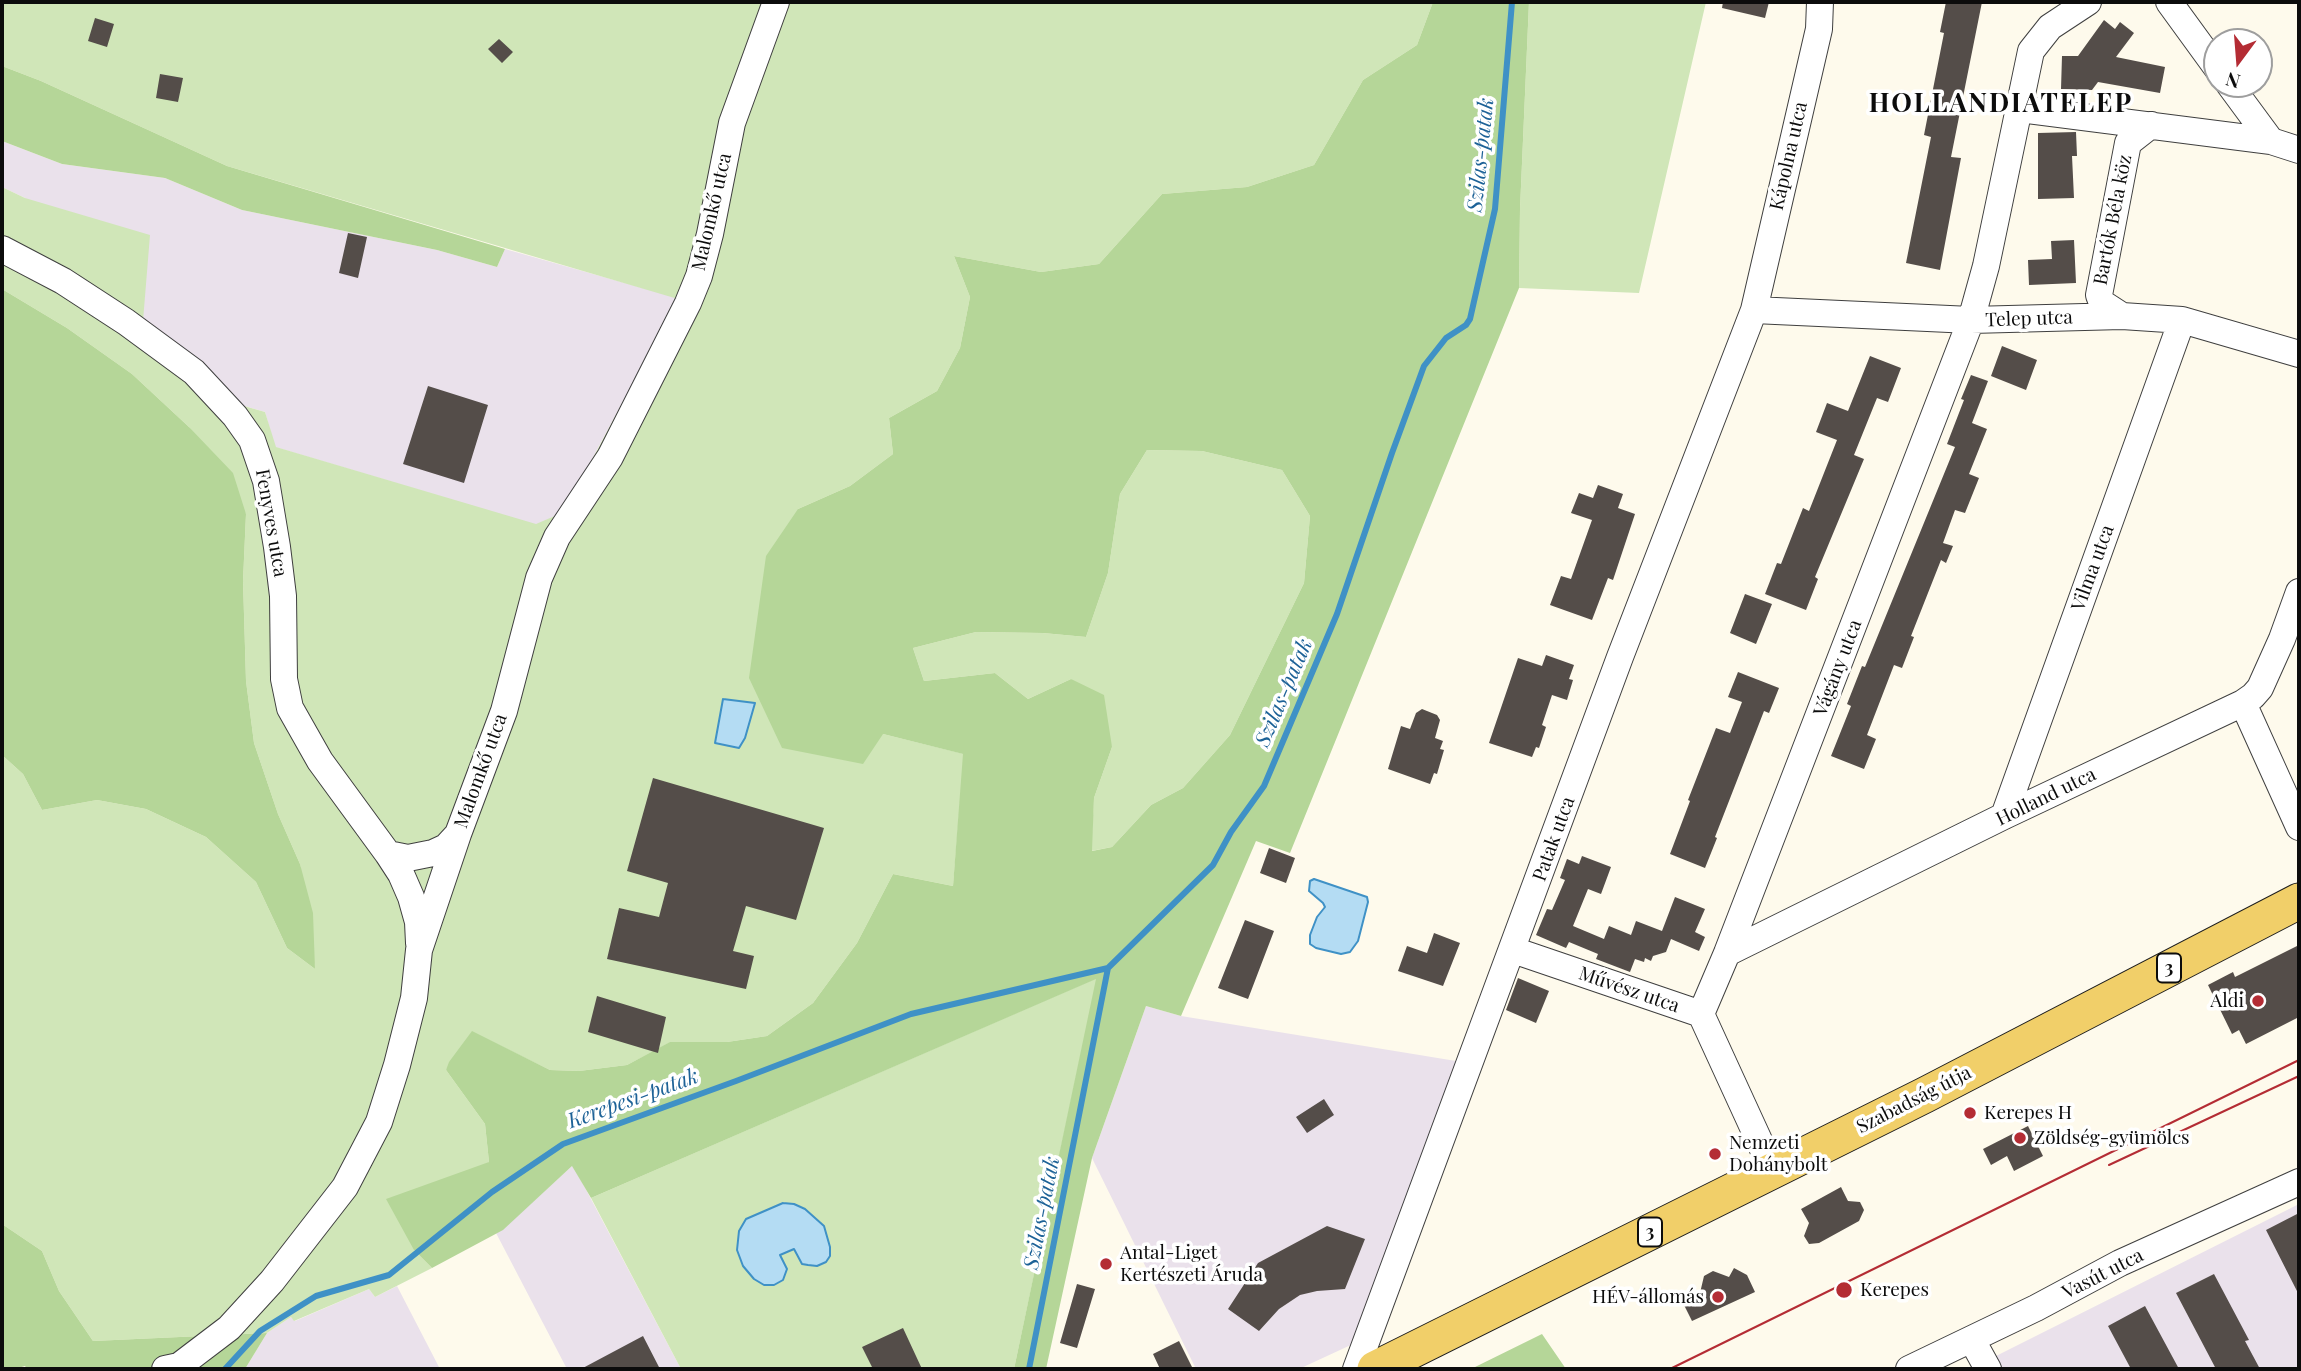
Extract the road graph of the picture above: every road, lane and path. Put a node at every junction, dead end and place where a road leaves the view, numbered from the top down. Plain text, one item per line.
1 (776, 2) edge
2 (1820, 2) edge
3 (2088, 2) edge
4 (2169, 2) edge
5 (2203, 49) edge
6 (2239, 98) edge
7 (2020, 109) junction
8 (2151, 125) junction
9 (2271, 141) junction
10 (2299, 150) edge
11 (2, 249) edge
12 (1754, 310) junction
13 (2122, 316) junction
14 (1971, 320) junction
15 (2182, 320) junction
16 (2299, 354) edge
17 (2299, 592) edge
18 (2243, 703) junction
19 (2004, 816) junction
20 (2299, 827) edge
21 (457, 834) junction
22 (388, 854) junction
23 (2299, 901) edge
24 (419, 950) junction
25 (1513, 950) junction
26 (1727, 953) junction
27 (1701, 1014) junction
28 (1773, 1171) junction
29 (2299, 1182) edge
30 (1972, 1340) junction
31 (165, 1369) edge
32 (1356, 1369) edge
33 (1375, 1369) edge
34 (1909, 1369) edge
35 (1988, 1369) edge

1 - 21 street, Malomkő utca
2 - 12 street, Kápolna utca
3 - 7 street, Vágány utca
4 - 5 street
6 - 9 street
7 - 8 street
7 - 14 street, Vágány utca
8 - 9 street
8 - 13 street, Bartók Béla köz
9 - 10 street
11 - 22 street, Fenyves utca
12 - 14 street, Telep utca
12 - 25 street, Patak utca
13 - 14 street, Telep utca
13 - 15 street, Telep utca
14 - 26 street, Vágány utca
15 - 16 street, Telep utca
15 - 19 street, Vilma utca
17 - 18 street
18 - 19 street, Holland utca
18 - 20 street
19 - 26 street, Holland utca
21 - 22 street
21 - 24 street, Malomkő utca
22 - 24 street, Fenyves utca
23 - 28 main road, Szabadság útja / 3
24 - 31 street, Malomkő utca
25 - 27 street, Művész utca
25 - 32 street, Patak utca
26 - 27 street, Vágány utca
27 - 28 street, Művész utca
28 - 33 main road, Szabadság útja / 3
29 - 30 street, Vasút utca
30 - 34 street, Vasút utca
30 - 35 street

